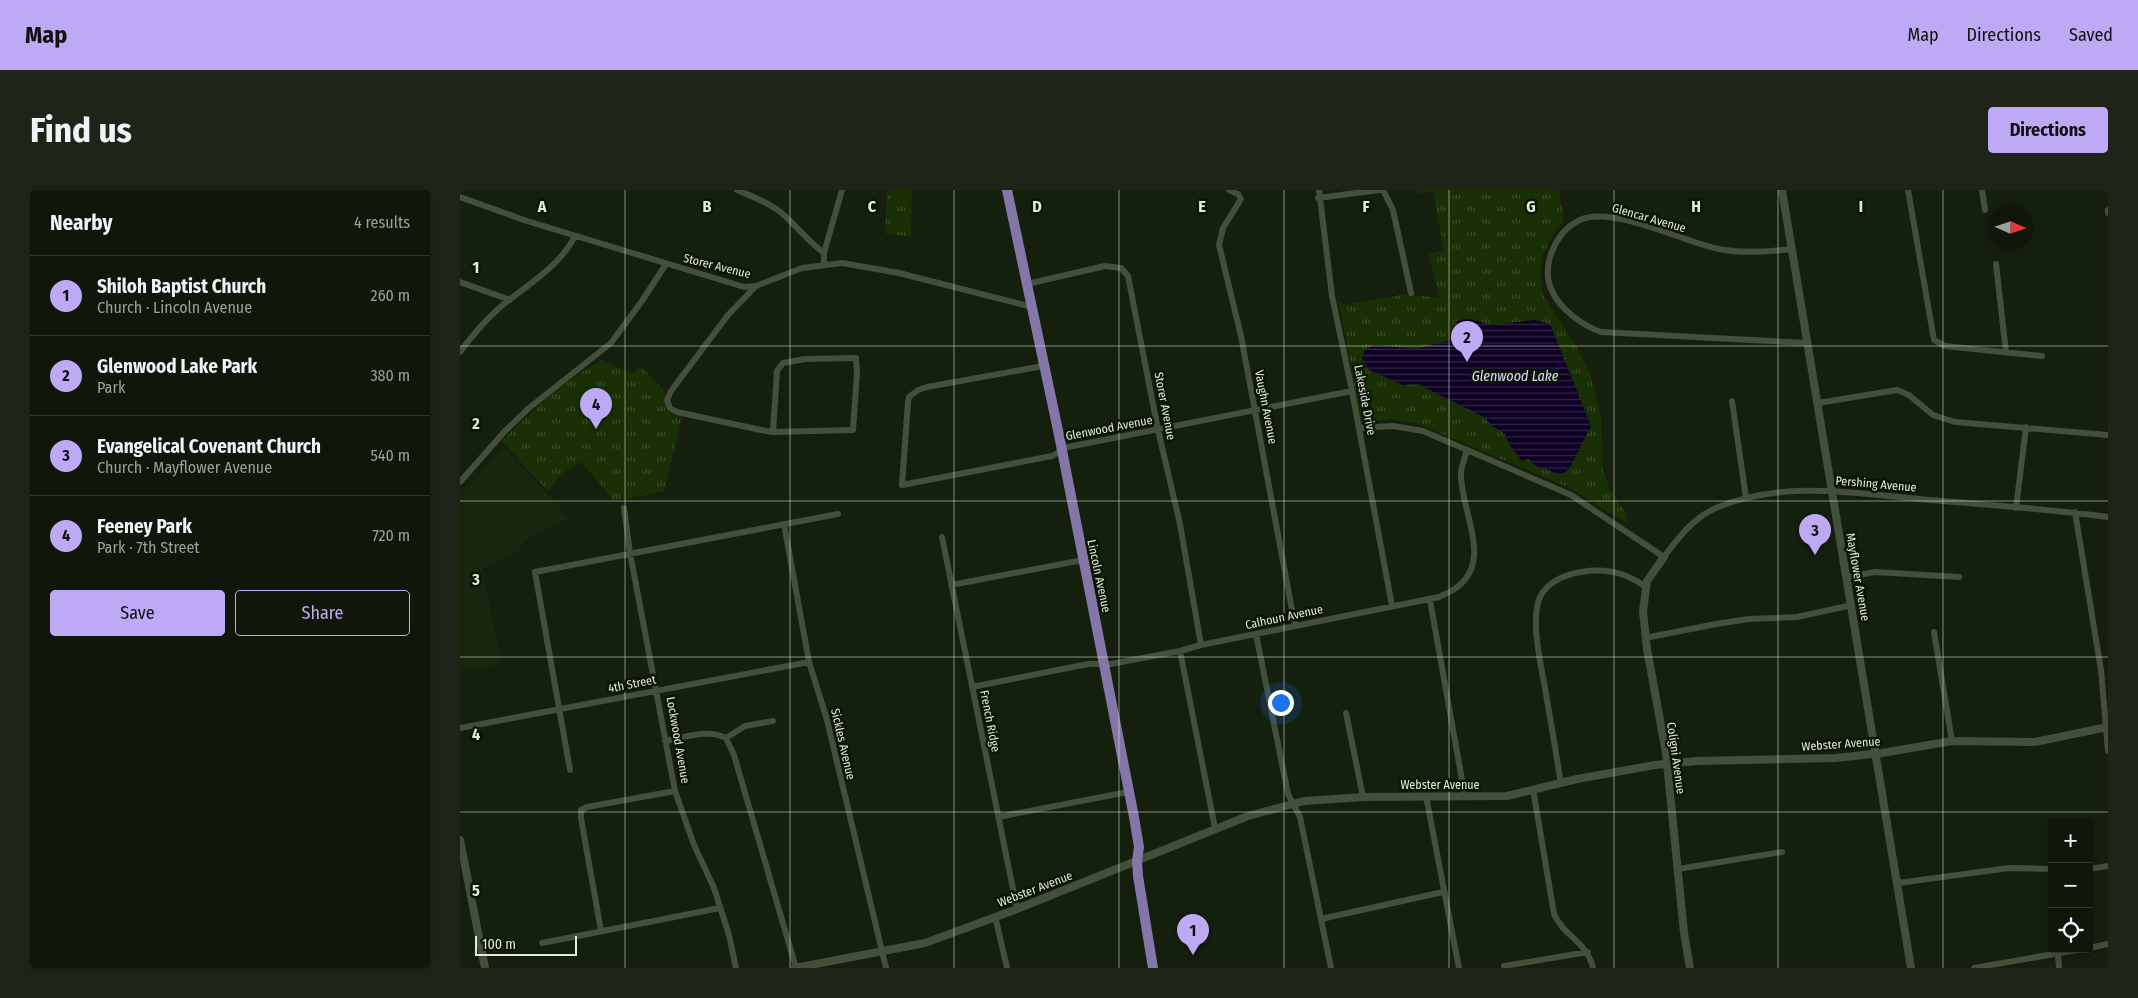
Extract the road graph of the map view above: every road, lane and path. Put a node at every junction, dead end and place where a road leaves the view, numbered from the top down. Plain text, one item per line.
1 (737, 190) edge
2 (842, 190) edge
3 (1007, 190) edge
4 (1229, 190) edge
5 (1319, 190) edge
6 (1381, 190) edge
7 (1782, 190) edge
8 (1908, 190) edge
9 (1982, 190) edge
10 (460, 197) edge
11 (1318, 198) junction
12 (1985, 210) dead end
13 (575, 236) junction
14 (1792, 249) junction
15 (824, 253) junction
16 (666, 264) junction
17 (824, 264) junction
18 (1996, 264) dead end
19 (460, 282) edge
20 (1026, 284) junction
21 (756, 286) junction
22 (1411, 293) dead end
23 (510, 300) junction
24 (1032, 307) junction
25 (1807, 343) junction
26 (460, 352) edge
27 (2006, 352) junction
28 (2042, 356) dead end
29 (1043, 366) junction
30 (1352, 391) junction
31 (1732, 401) dead end
32 (1818, 403) junction
33 (1255, 409) junction
34 (2026, 427) junction
35 (1359, 428) junction
36 (1158, 430) junction
37 (773, 432) junction
38 (2108, 435) edge
39 (1061, 450) junction
40 (1467, 450) junction
41 (460, 482) edge
42 (1832, 491) junction
43 (1746, 498) junction
44 (624, 508) dead end
45 (2016, 508) junction
46 (2075, 512) junction
47 (838, 514) dead end
48 (2108, 517) edge
49 (784, 524) junction
50 (942, 537) dead end
51 (630, 553) junction
52 (1664, 557) junction
53 (1083, 560) junction
54 (1847, 577) junction
55 (1959, 577) dead end
56 (951, 585) junction
57 (1646, 587) junction
58 (1430, 600) junction
59 (1852, 605) junction
60 (1392, 606) junction
61 (1295, 626) junction
62 (1934, 632) dead end
63 (1256, 634) junction
64 (1645, 638) junction
65 (1201, 645) junction
66 (1180, 651) junction
67 (809, 662) junction
68 (1104, 665) junction
69 (972, 687) junction
70 (657, 690) junction
71 (560, 709) junction
72 (1346, 713) dead end
73 (773, 722) dead end
74 (2107, 727) edge
75 (460, 728) edge
76 (726, 738) junction
77 (665, 741) junction
78 (1952, 741) junction
79 (2108, 751) edge
80 (1876, 754) junction
81 (1666, 764) junction
82 (570, 770) dead end
83 (1561, 783) junction
84 (1533, 789) junction
85 (676, 791) junction
86 (1128, 792) junction
87 (1426, 796) junction
88 (1363, 797) junction
89 (1464, 797) junction
90 (1294, 803) junction
91 (998, 817) junction
92 (1215, 828) junction
93 (460, 840) edge
94 (1782, 852) dead end
95 (1137, 861) junction
96 (2108, 866) edge
97 (2093, 868) edge
98 (1678, 869) junction
99 (2048, 869) edge
100 (1898, 883) junction
101 (464, 884) edge
102 (1443, 892) junction
103 (720, 908) junction
104 (1017, 909) junction
105 (995, 916) junction
106 (1321, 919) junction
107 (601, 931) junction
108 (542, 943) dead end
109 (2108, 944) edge
110 (2093, 947) edge
111 (883, 951) junction
112 (1588, 952) junction
113 (2063, 953) edge
114 (2058, 954) junction
115 (1504, 966) dead end
116 (485, 968) edge
117 (736, 968) edge
118 (796, 968) edge
119 (886, 968) edge
120 (1006, 968) edge
121 (1152, 968) edge
122 (1331, 968) edge
123 (1459, 968) edge
124 (1593, 968) edge
125 (1690, 968) edge
126 (1911, 968) edge
127 (1974, 968) edge
128 (2058, 968) edge

1 - 15 street
2 - 15 street
3 - 20 main road, Lincoln Avenue
4 - 33 street, Vaughn Avenue
5 - 11 street, Lakeside Drive
6 - 11 street
6 - 22 street
7 - 14 street, Mayflower Avenue
8 - 27 street
9 - 12 street
10 - 13 street, Storer Avenue
11 - 30 street, Lakeside Drive
13 - 16 street, Storer Avenue
13 - 23 street
14 - 25 street, Mayflower Avenue
14 - 25 street, Glencar Avenue
15 - 17 street
16 - 21 street, Storer Avenue
16 - 41 street
17 - 21 street, Storer Avenue
17 - 24 street, Storer Avenue
18 - 27 street
19 - 23 street
20 - 24 main road, Lincoln Avenue
20 - 36 street, Storer Avenue
21 - 37 street
23 - 26 street
24 - 29 main road, Lincoln Avenue
25 - 32 street, Mayflower Avenue
27 - 28 street
29 - 39 main road, Lincoln Avenue
29 - 39 street, Glenwood Avenue
30 - 33 street, Glenwood Avenue
30 - 35 street, Lakeside Drive
31 - 43 street
32 - 34 street
32 - 42 street, Mayflower Avenue
33 - 36 street, Glenwood Avenue
33 - 61 street, Vaughn Avenue
34 - 38 street
34 - 45 street
35 - 40 street
35 - 60 street, Lakeside Drive
36 - 39 street, Glenwood Avenue
36 - 65 street, Storer Avenue
37 - 37 street
39 - 53 main road, Lincoln Avenue
40 - 52 street
40 - 58 street, Calhoun Avenue
42 - 43 street, Pershing Avenue
42 - 45 street, Pershing Avenue
42 - 54 street, Mayflower Avenue
43 - 52 street, Pershing Avenue
44 - 51 street, Lockwood Avenue
45 - 46 street, Pershing Avenue
46 - 48 street, Pershing Avenue
46 - 74 street
47 - 49 street
49 - 51 street
49 - 67 street, Sickles Avenue
50 - 56 street, French Ridge
51 - 70 street, Lockwood Avenue
51 - 71 street
52 - 57 street, Coligni Avenue
53 - 56 street
53 - 68 main road, Lincoln Avenue
54 - 55 street
54 - 59 street, Mayflower Avenue
56 - 69 street, French Ridge
57 - 64 street, Coligni Avenue
57 - 83 street
58 - 60 street, Calhoun Avenue
58 - 89 street
59 - 64 street
59 - 80 street, Mayflower Avenue
60 - 61 street, Calhoun Avenue
61 - 63 street, Calhoun Avenue
62 - 78 street
63 - 65 street, Calhoun Avenue
63 - 90 street
64 - 81 street, Coligni Avenue
65 - 66 street, Calhoun Avenue
66 - 68 street, Calhoun Avenue
66 - 92 street
67 - 70 street, 4th Street
67 - 111 street, Sickles Avenue
68 - 69 street, Calhoun Avenue
68 - 86 main road, Lincoln Avenue
69 - 91 street, French Ridge
70 - 71 street, 4th Street
70 - 77 street, Lockwood Avenue
71 - 75 street, 4th Street
71 - 82 street
72 - 88 street
73 - 76 street
74 - 78 street, Webster Avenue
74 - 79 street
76 - 77 street
76 - 118 street
77 - 85 street, Lockwood Avenue
78 - 80 street, Webster Avenue
80 - 81 street, Webster Avenue
80 - 100 street, Mayflower Avenue
81 - 83 street, Webster Avenue
81 - 98 street, Coligni Avenue
83 - 84 street, Webster Avenue
84 - 89 street, Webster Avenue
84 - 112 street
85 - 103 street, Lockwood Avenue
85 - 107 street
86 - 91 street
86 - 95 main road, Lincoln Avenue
87 - 88 street, Webster Avenue
87 - 89 street, Webster Avenue
87 - 102 street
88 - 90 street, Webster Avenue
90 - 92 street, Webster Avenue
90 - 106 street
91 - 104 street, French Ridge
92 - 95 street, Webster Avenue
93 - 101 street
94 - 98 street
95 - 104 street, Webster Avenue
95 - 121 main road, Lincoln Avenue
96 - 97 street
98 - 125 street, Coligni Avenue
99 - 100 street
100 - 126 street, Mayflower Avenue
101 - 116 street
102 - 106 street
102 - 123 street
103 - 107 street
103 - 117 street, Lockwood Avenue
104 - 105 street, Webster Avenue
105 - 111 street, Webster Avenue
105 - 120 street
106 - 122 street
107 - 108 street
109 - 110 street
111 - 118 street, Webster Avenue
111 - 119 street, Sickles Avenue
112 - 115 street
112 - 124 street
113 - 114 street
114 - 127 street
114 - 128 street

